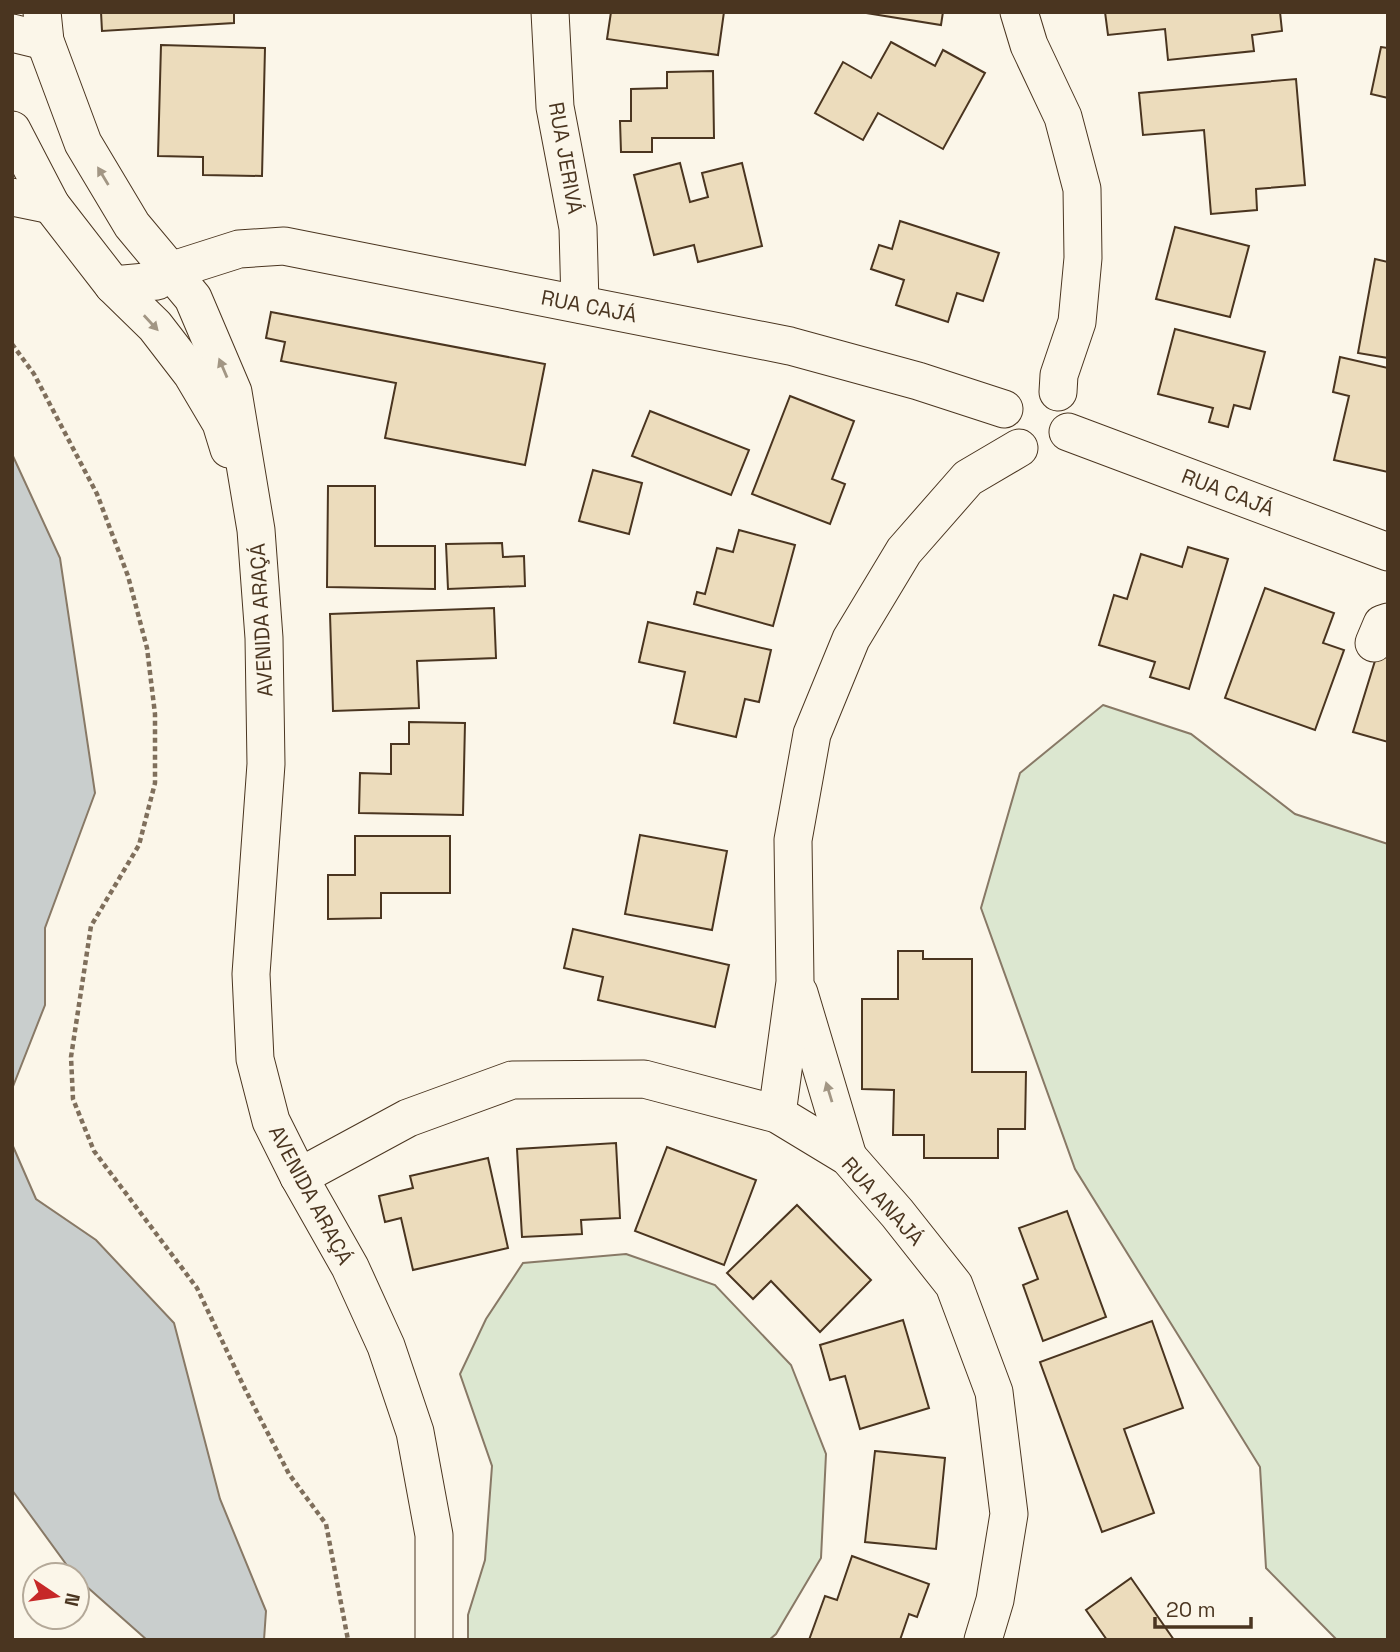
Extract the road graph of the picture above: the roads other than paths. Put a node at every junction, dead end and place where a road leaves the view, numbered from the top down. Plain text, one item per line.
1 (550, 12) edge
2 (1019, 12) edge
3 (33, 29) edge
4 (12, 130) edge
5 (12, 197) edge
6 (51, 205) junction
7 (170, 271) junction
8 (113, 285) junction
9 (580, 304) junction
10 (1059, 392) junction
11 (1004, 410) junction
12 (1068, 432) junction
13 (1019, 448) junction
14 (256, 530) junction
15 (1388, 552) edge
16 (795, 982) junction
17 (778, 1114) junction
18 (848, 1157) junction
19 (299, 1177) junction
20 (995, 1600) junction
21 (434, 1640) edge
22 (983, 1640) edge
23 (1013, 1640) edge

1 - 9 street, RUA JERIVÁ
2 - 10 street
7 -> 3 street, AVENIDA ARAÇÁ
4 - 6 street, AVENIDA ARAÇÁ
5 - 6 street
6 - 8 street, AVENIDA ARAÇÁ
7 - 8 street, RUA CAJÁ
7 - 9 street, RUA CAJÁ
14 -> 7 street, AVENIDA ARAÇÁ
8 -> 14 street, AVENIDA ARAÇÁ
9 - 11 street, RUA CAJÁ
10 - 11 street
10 - 12 street
11 - 13 street
12 - 13 street
12 - 15 street, RUA CAJÁ
13 - 16 street
14 - 19 street, AVENIDA ARAÇÁ
16 - 17 street
18 -> 16 street
17 - 18 street, RUA ANAJÁ
17 - 19 street, RUA ANAJÁ
18 - 20 street, RUA ANAJÁ
19 - 21 street, AVENIDA ARAÇÁ
20 - 22 street, RUA ANAJÁ
20 - 23 street

